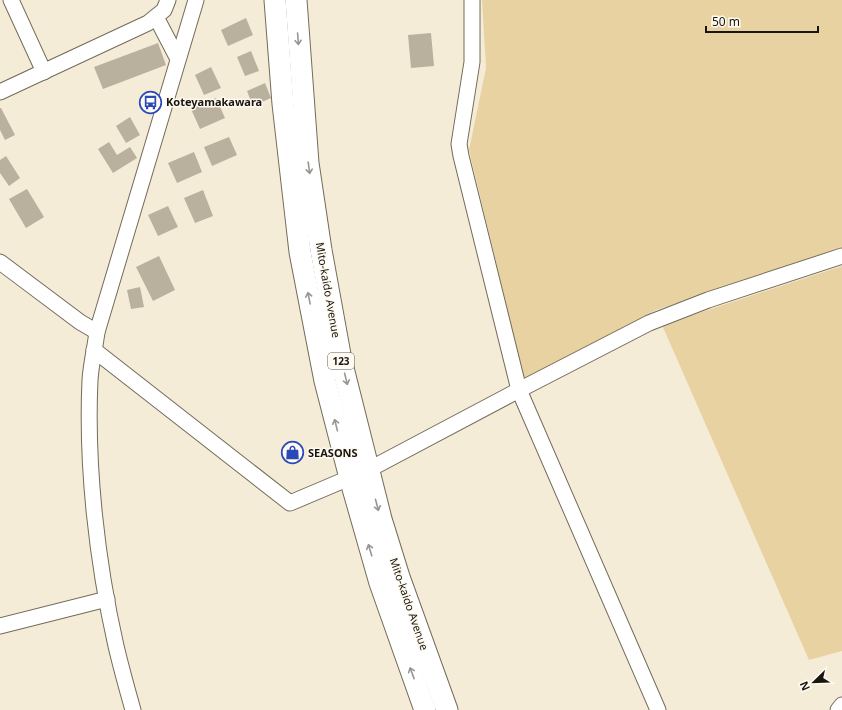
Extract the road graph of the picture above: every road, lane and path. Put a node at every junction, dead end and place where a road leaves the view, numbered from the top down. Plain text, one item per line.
1 (168, 0) edge
2 (196, 0) edge
3 (275, 0) edge
4 (296, 0) edge
5 (472, 0) edge
6 (11, 3) edge
7 (156, 16) junction
8 (178, 59) junction
9 (44, 72) junction
10 (0, 92) edge
11 (842, 256) edge
12 (0, 262) edge
13 (97, 332) junction
14 (94, 350) junction
15 (519, 390) junction
16 (368, 470) junction
17 (350, 478) junction
18 (107, 599) junction
19 (0, 626) edge
20 (842, 705) edge
21 (133, 710) edge
22 (425, 710) edge
23 (447, 710) edge
24 (658, 710) edge
25 (838, 710) edge

1 - 7 street
2 - 8 street
17 -> 3 highway, Mito-kaido Avenue / 123
4 -> 16 highway, Mito-kaido Avenue / 123
5 - 15 street
6 - 9 street
7 - 8 street
7 - 9 street
8 - 13 street
9 - 10 street
11 - 15 street
12 - 13 street
13 - 14 street
14 - 17 street
14 - 18 street
15 - 16 street
15 - 24 street
16 - 17 street
16 -> 23 highway, Mito-kaido Avenue / 123
22 -> 17 highway, Mito-kaido Avenue / 123
18 - 19 street
18 - 21 street
20 - 25 street

